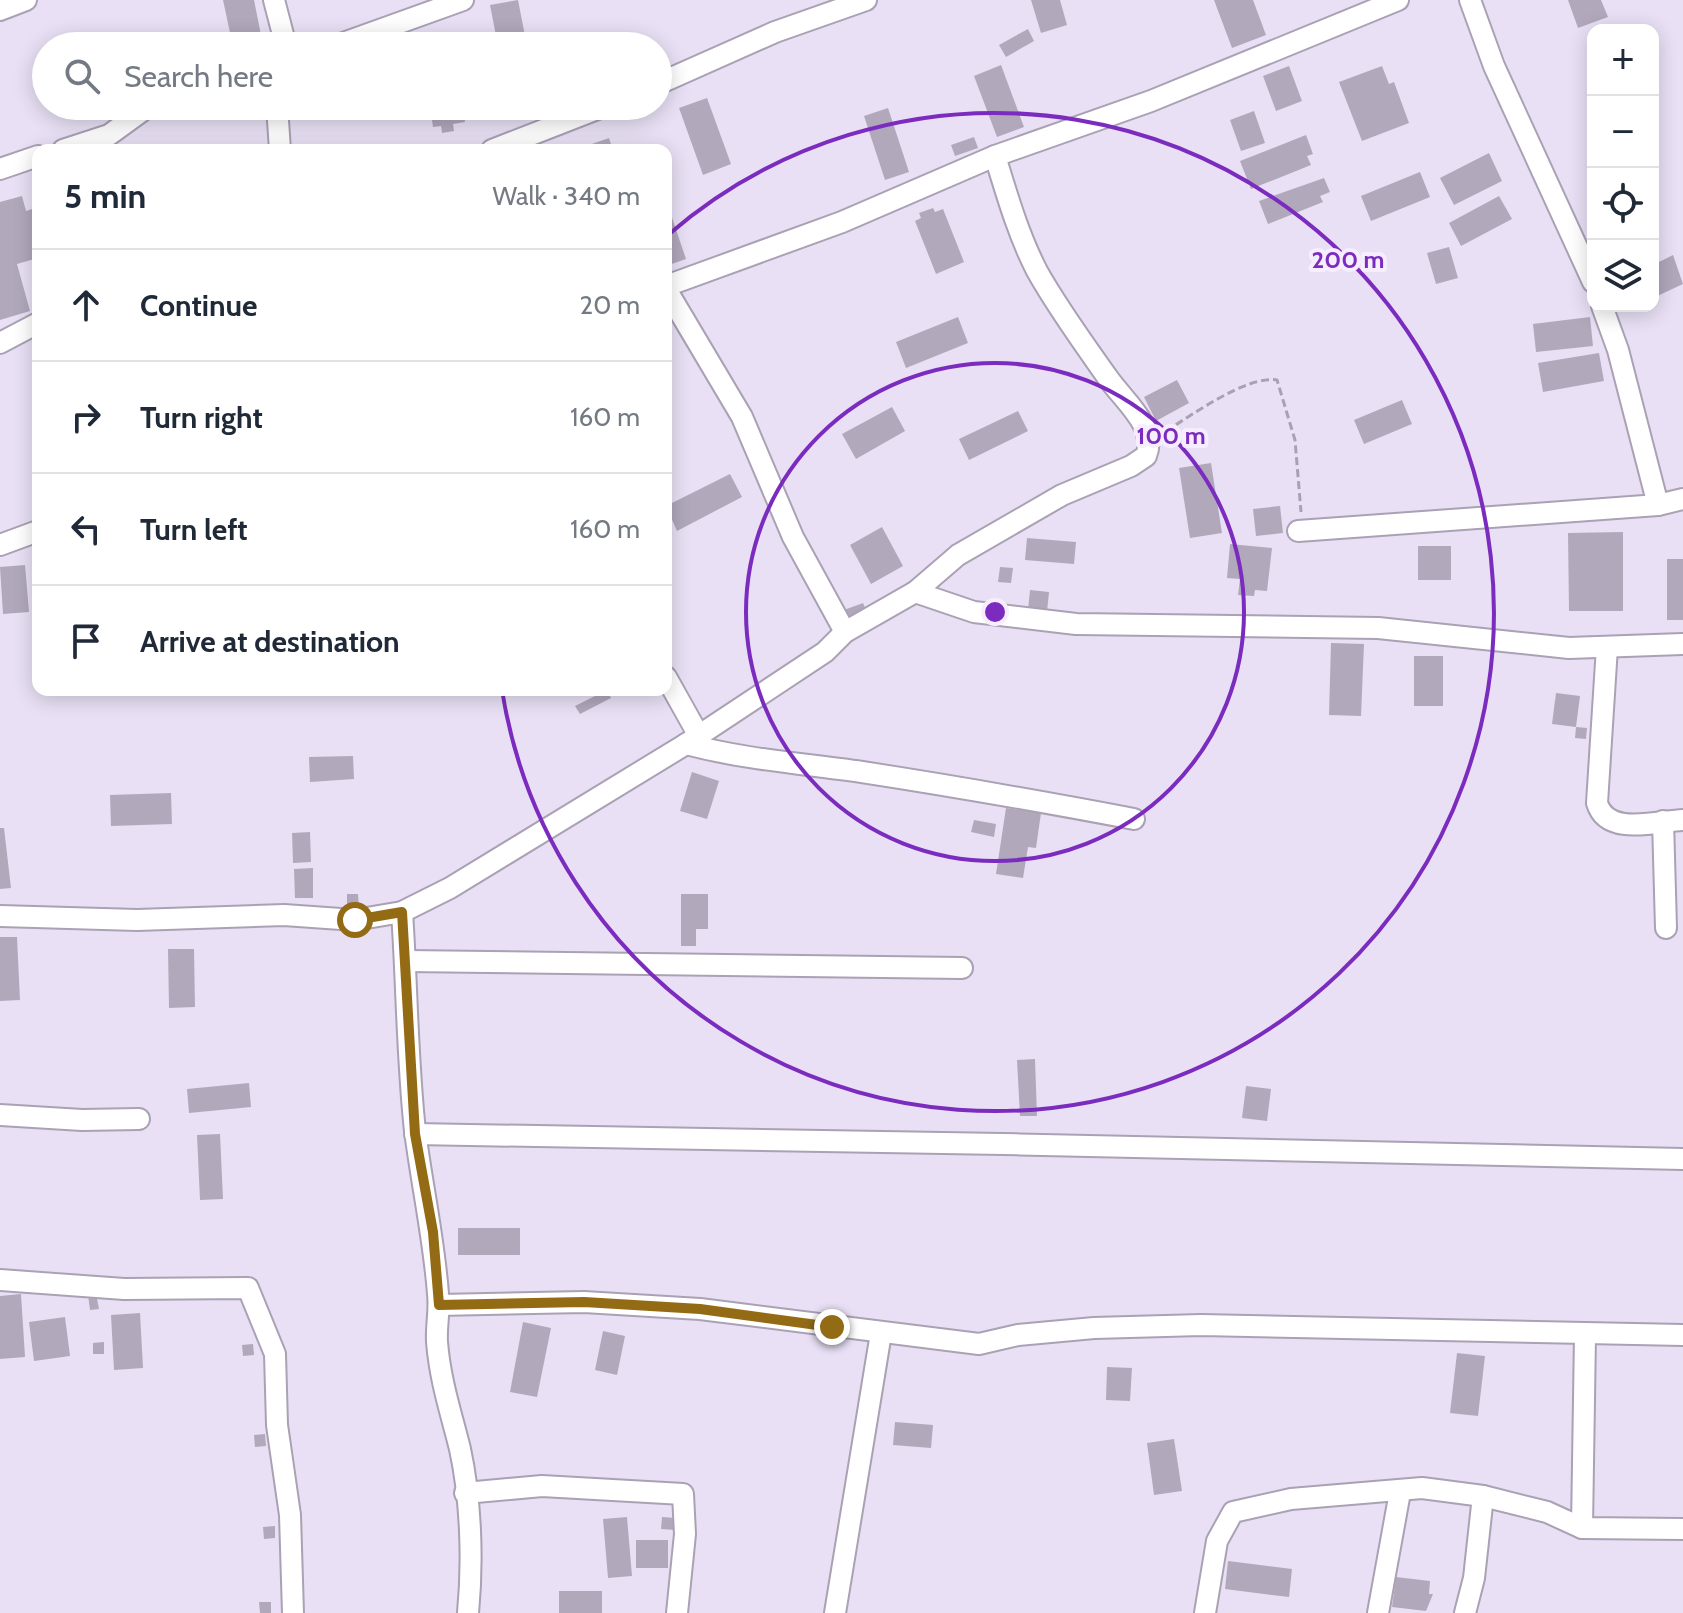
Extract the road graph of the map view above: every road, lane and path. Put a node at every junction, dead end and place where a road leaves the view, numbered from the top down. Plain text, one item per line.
1 (26, 0) edge
2 (274, 0) edge
3 (463, 0) edge
4 (866, 0) edge
5 (1398, 0) edge
6 (1470, 0) edge
7 (0, 10) edge
8 (282, 32) edge
9 (374, 32) edge
10 (672, 78) edge
11 (130, 120) edge
12 (278, 120) edge
13 (569, 120) edge
14 (81, 144) edge
15 (280, 144) edge
16 (507, 144) edge
17 (995, 156) junction
18 (32, 158) edge
19 (0, 169) edge
20 (1587, 269) edge
21 (672, 286) edge
22 (672, 298) edge
23 (1604, 312) edge
24 (32, 326) edge
25 (0, 343) edge
26 (1150, 441) junction
27 (1683, 499) edge
28 (1658, 505) junction
29 (1298, 531) joint
30 (32, 533) edge
31 (0, 545) edge
32 (915, 592) junction
33 (845, 632) junction
34 (1683, 644) edge
35 (1607, 647) junction
36 (672, 691) edge
37 (693, 740) junction
38 (1134, 819) dead end
39 (1673, 820) edge
40 (402, 912) junction
41 (0, 916) edge
42 (1666, 928) dead end
43 (405, 961) junction
44 (962, 968) dead end
45 (0, 1115) edge
46 (139, 1119) dead end
47 (415, 1134) junction
48 (1683, 1159) edge
49 (0, 1280) edge
50 (439, 1305) junction
51 (881, 1333) junction
52 (1585, 1335) junction
53 (1683, 1335) edge
54 (1400, 1492) junction
55 (465, 1493) junction
56 (1483, 1496) junction
57 (1582, 1528) junction
58 (1683, 1529) edge
59 (293, 1613) edge
60 (468, 1613) edge
61 (677, 1613) edge
62 (835, 1613) edge
63 (1205, 1613) edge
64 (1378, 1613) edge
65 (1465, 1613) edge

1 - 7 street
2 - 8 street
3 - 9 street
4 - 10 street
5 - 17 street
6 - 20 street
11 - 14 street
12 - 15 street
13 - 16 street
17 - 21 street
17 - 26 street
18 - 19 street
22 - 33 street
23 - 28 street
24 - 25 street
26 - 29 path
26 - 32 street
27 - 28 street
28 - 29 street
30 - 31 street
32 - 33 street
32 - 35 street
33 - 37 street
34 - 35 street
35 - 39 street
36 - 37 street
37 - 38 street
37 - 40 street
39 - 42 street
40 - 41 street
40 - 43 street
43 - 44 street
43 - 47 street
45 - 46 street
47 - 48 street
47 - 50 street
49 - 59 street
50 - 51 street
50 - 55 street
51 - 52 street
51 - 62 street
52 - 53 street
52 - 57 street
54 - 56 street
54 - 63 street
54 - 64 street
55 - 60 street
55 - 61 street
56 - 57 street
56 - 65 street
57 - 58 street

